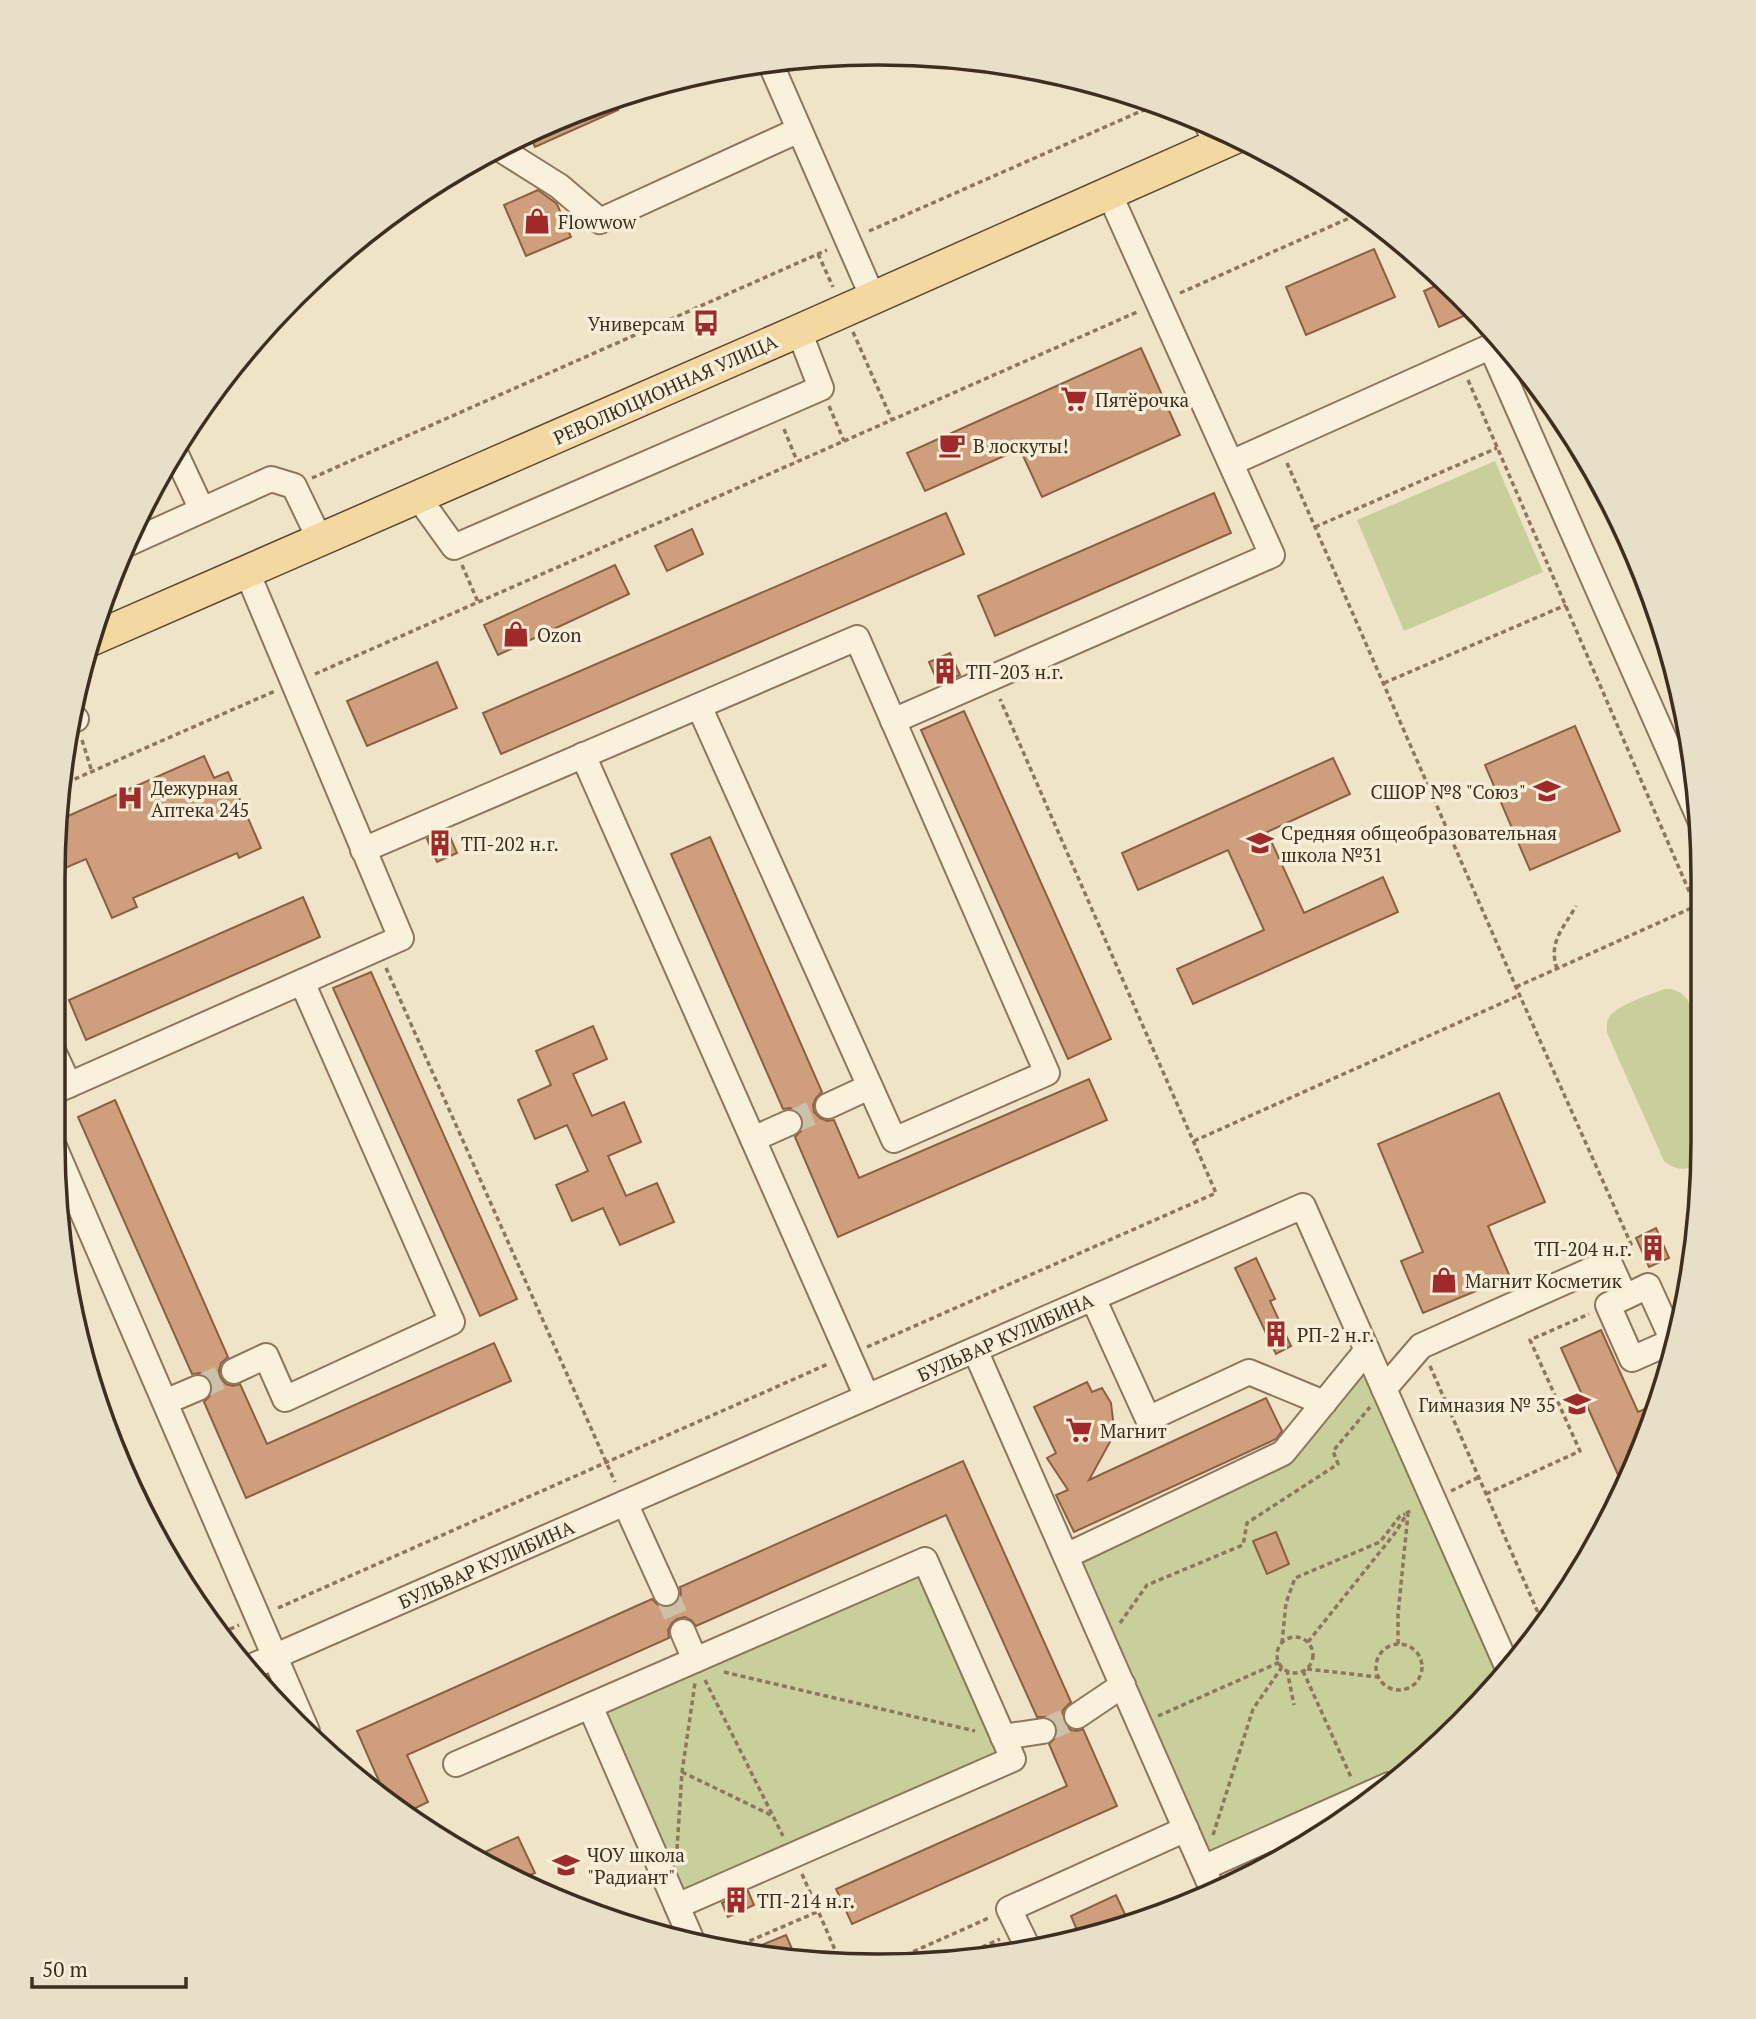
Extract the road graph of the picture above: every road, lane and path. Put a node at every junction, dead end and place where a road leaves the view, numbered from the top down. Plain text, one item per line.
1 (774, 72) edge
2 (1143, 109) edge
3 (799, 130) junction
4 (1214, 138) edge
5 (508, 154) edge
6 (1109, 193) junction
7 (1351, 217) edge
8 (848, 241) junction
9 (818, 254) junction
10 (873, 298) junction
11 (1160, 302) junction
12 (844, 311) junction
13 (799, 331) junction
14 (1492, 346) edge
15 (1504, 360) edge
16 (1460, 361) junction
17 (821, 388) junction
18 (776, 408) junction
19 (892, 420) junction
20 (844, 441) junction
21 (1278, 442) junction
22 (1497, 448) junction
23 (180, 462) edge
24 (797, 462) junction
25 (1231, 463) junction
26 (294, 486) junction
27 (418, 497) junction
28 (202, 510) junction
29 (1315, 527) junction
30 (140, 538) edge
31 (320, 540) junction
32 (454, 547) junction
33 (247, 572) junction
34 (478, 602) junction
35 (1566, 605) junction
36 (103, 632) edge
37 (990, 678) junction
38 (293, 683) junction
39 (1383, 684) junction
40 (699, 706) junction
41 (893, 721) junction
42 (583, 755) junction
43 (1684, 774) edge
44 (71, 781) edge
45 (363, 850) junction
46 (1691, 894) edge
47 (1576, 906) dead end
48 (1691, 908) edge
49 (378, 948) junction
50 (1556, 969) junction
51 (302, 982) junction
52 (1516, 987) junction
53 (1520, 995) junction
54 (65, 1087) edge
55 (870, 1087) junction
56 (828, 1106) tunnel mouth
57 (789, 1123) tunnel mouth
58 (753, 1139) junction
59 (1194, 1141) junction
60 (66, 1173) edge
61 (1609, 1262) junction
62 (1093, 1298) junction
63 (1616, 1301) joint
64 (1422, 1346) junction
65 (975, 1350) junction
66 (1367, 1350) junction
67 (849, 1355) junction
68 (234, 1371) tunnel mouth
69 (198, 1388) tunnel mouth
70 (1384, 1389) junction
71 (867, 1397) junction
72 (165, 1402) junction
73 (1324, 1403) junction
74 (606, 1463) junction
75 (1479, 1477) junction
76 (1486, 1494) junction
77 (1433, 1500) junction
78 (625, 1503) junction
79 (1408, 1512) junction
80 (1066, 1556) junction
81 (666, 1593) tunnel mouth
82 (1539, 1614) edge
83 (258, 1617) junction
84 (229, 1630) edge
85 (683, 1632) tunnel mouth
86 (1308, 1642) junction
87 (1282, 1643) junction
88 (1398, 1644) junction
89 (1105, 1645) junction
90 (275, 1657) junction
91 (1504, 1659) edge
92 (696, 1663) junction
93 (1281, 1664) junction
94 (257, 1665) edge
95 (1287, 1670) junction
96 (1305, 1670) junction
97 (1379, 1677) junction
98 (1122, 1685) junction
99 (1294, 1705) dead end
100 (590, 1706) junction
101 (298, 1711) edge
102 (1077, 1716) tunnel mouth
103 (1140, 1724) junction
104 (1043, 1731) tunnel mouth
105 (1003, 1738) junction
106 (456, 1764) dead end
107 (682, 1772) junction
108 (1359, 1796) edge
109 (1350, 1802) edge
110 (773, 1816) junction
111 (1186, 1829) junction
112 (793, 1855) junction
113 (1203, 1868) junction
114 (662, 1872) junction
115 (1209, 1883) edge
116 (677, 1906) junction
117 (818, 1912) junction
118 (1019, 1928) edge
119 (688, 1932) edge
120 (745, 1943) edge
121 (979, 1948) edge
122 (836, 1953) edge
123 (924, 1953) edge

1 - 3 street
2 - 8 path
3 - 5 street
3 - 8 street
4 - 6 main road, РЕВОЛЮЦИОННАЯ УЛИЦА
6 - 10 main road, РЕВОЛЮЦИОННАЯ УЛИЦА
6 - 11 street
7 - 11 path
8 - 9 path
8 - 10 street
9 - 12 path
9 - 26 path
10 - 12 main road, РЕВОЛЮЦИОННАЯ УЛИЦА
11 - 19 path
11 - 25 street
12 - 13 main road, РЕВОЛЮЦИОННАЯ УЛИЦА
12 - 19 path
13 - 17 street
13 - 27 main road, РЕВОЛЮЦИОННАЯ УЛИЦА
14 - 16 street
15 - 43 street
16 - 21 street
16 - 22 path
17 - 18 street
17 - 20 path
18 - 24 path
18 - 32 street
19 - 20 path
20 - 24 path
21 - 25 street
21 - 29 path
22 - 29 path
22 - 35 path
23 - 28 street
24 - 34 path
25 - 37 street
26 - 28 street
26 - 31 street
27 - 31 main road, РЕВОЛЮЦИОННАЯ УЛИЦА
27 - 32 street
28 - 30 street
29 - 39 path
31 - 33 main road, РЕВОЛЮЦИОННАЯ УЛИЦА
32 - 34 path
33 - 36 main road, РЕВОЛЮЦИОННАЯ УЛИЦА
33 - 38 street
34 - 38 path
35 - 39 path
35 - 46 path
37 - 41 street
37 - 59 path
38 - 44 path
38 - 45 street
39 - 52 path
40 - 41 street
40 - 42 street
40 - 55 street
41 - 55 street
42 - 45 street
42 - 58 street
45 - 49 street
47 - 50 path
48 - 50 path
49 - 51 street
49 - 74 path
50 - 52 path
51 - 54 street
51 - 68 street
52 - 53 path
53 - 59 path
53 - 61 path
55 - 56 street
57 - 58 street
58 - 67 street
59 - 67 path
60 - 72 street
61 - 63 street
61 - 64 street
62 - 65 street, БУЛЬВАР КУЛИБИНА
62 - 66 street, БУЛЬВАР КУЛИБИНА
62 - 73 street
63 - 76 path
64 - 70 street
64 - 75 path
65 - 71 street, БУЛЬВАР КУЛИБИНА
65 - 80 street
66 - 70 street, БУЛЬВАР КУЛИБИНА
66 - 73 street
67 - 71 street
67 - 74 path
69 - 72 street
70 - 77 street, БУЛЬВАР КУЛИБИНА
70 - 89 path
71 - 78 street, БУЛЬВАР КУЛИБИНА
72 - 83 street
73 - 80 street
74 - 78 path
74 - 83 path
75 - 76 path
75 - 77 path
76 - 82 path
77 - 79 path
77 - 91 street, БУЛЬВАР КУЛИБИНА
78 - 81 street
78 - 90 street, БУЛЬВАР КУЛИБИНА
79 - 86 path
79 - 87 path
79 - 88 path
80 - 89 street
83 - 84 path
83 - 90 street
85 - 92 street
86 - 87 path
86 - 96 path
87 - 93 path
88 - 97 path
88 - 97 path
89 - 98 street
90 - 94 street, БУЛЬВАР КУЛИБИНА
90 - 101 street
92 - 100 street
92 - 105 path
92 - 105 street
92 - 107 path
92 - 110 path
93 - 95 path
93 - 103 path
93 - 113 path
95 - 96 path
95 - 99 path
96 - 97 path
96 - 108 path
98 - 102 street
98 - 103 street
100 - 106 street
100 - 114 street
103 - 111 street
104 - 105 street
105 - 112 street
107 - 110 path
107 - 114 path
109 - 113 street
110 - 112 path
111 - 113 street
111 - 118 street
112 - 116 street
112 - 117 path
113 - 115 street
114 - 116 street
116 - 119 street
117 - 120 path
117 - 122 path
118 - 121 path
118 - 123 path

